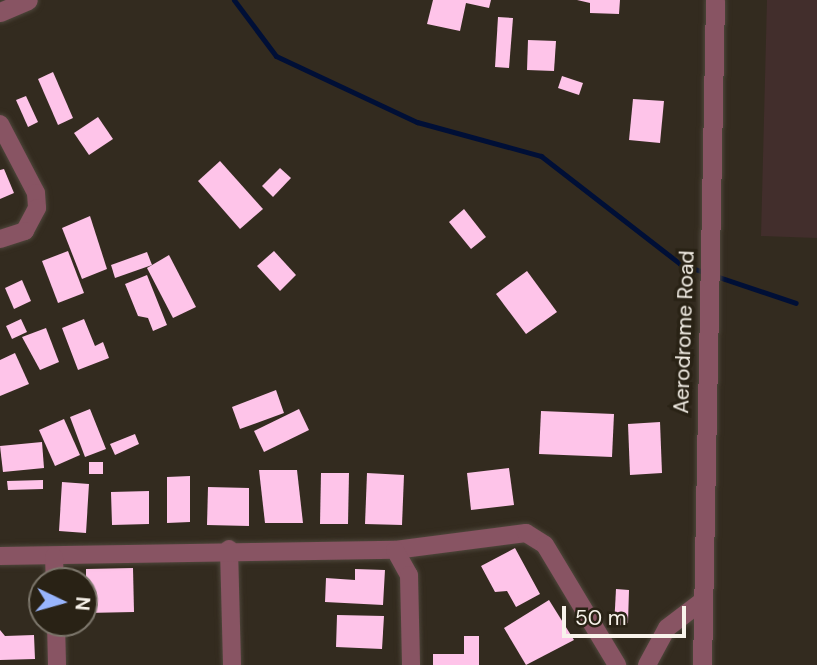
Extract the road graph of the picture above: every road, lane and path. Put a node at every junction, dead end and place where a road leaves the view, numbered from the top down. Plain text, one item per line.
1 (27, 0) edge
2 (715, 0) edge
3 (0, 12) edge
4 (0, 124) edge
5 (0, 239) edge
6 (229, 549) junction
7 (395, 550) junction
8 (0, 556) edge
9 (54, 557) junction
10 (54, 567) edge
11 (701, 602) junction
12 (56, 637) edge
13 (57, 665) edge
14 (232, 665) edge
15 (411, 665) edge
16 (617, 665) edge
17 (647, 665) edge
18 (702, 665) edge

1 - 3 street
2 - 11 street, Aerodrome Road
4 - 5 street
6 - 7 street
6 - 9 street
6 - 14 street
7 - 15 street
7 - 16 street
8 - 9 street
9 - 10 street
11 - 17 street
11 - 18 street, Aerodrome Road
12 - 13 street

